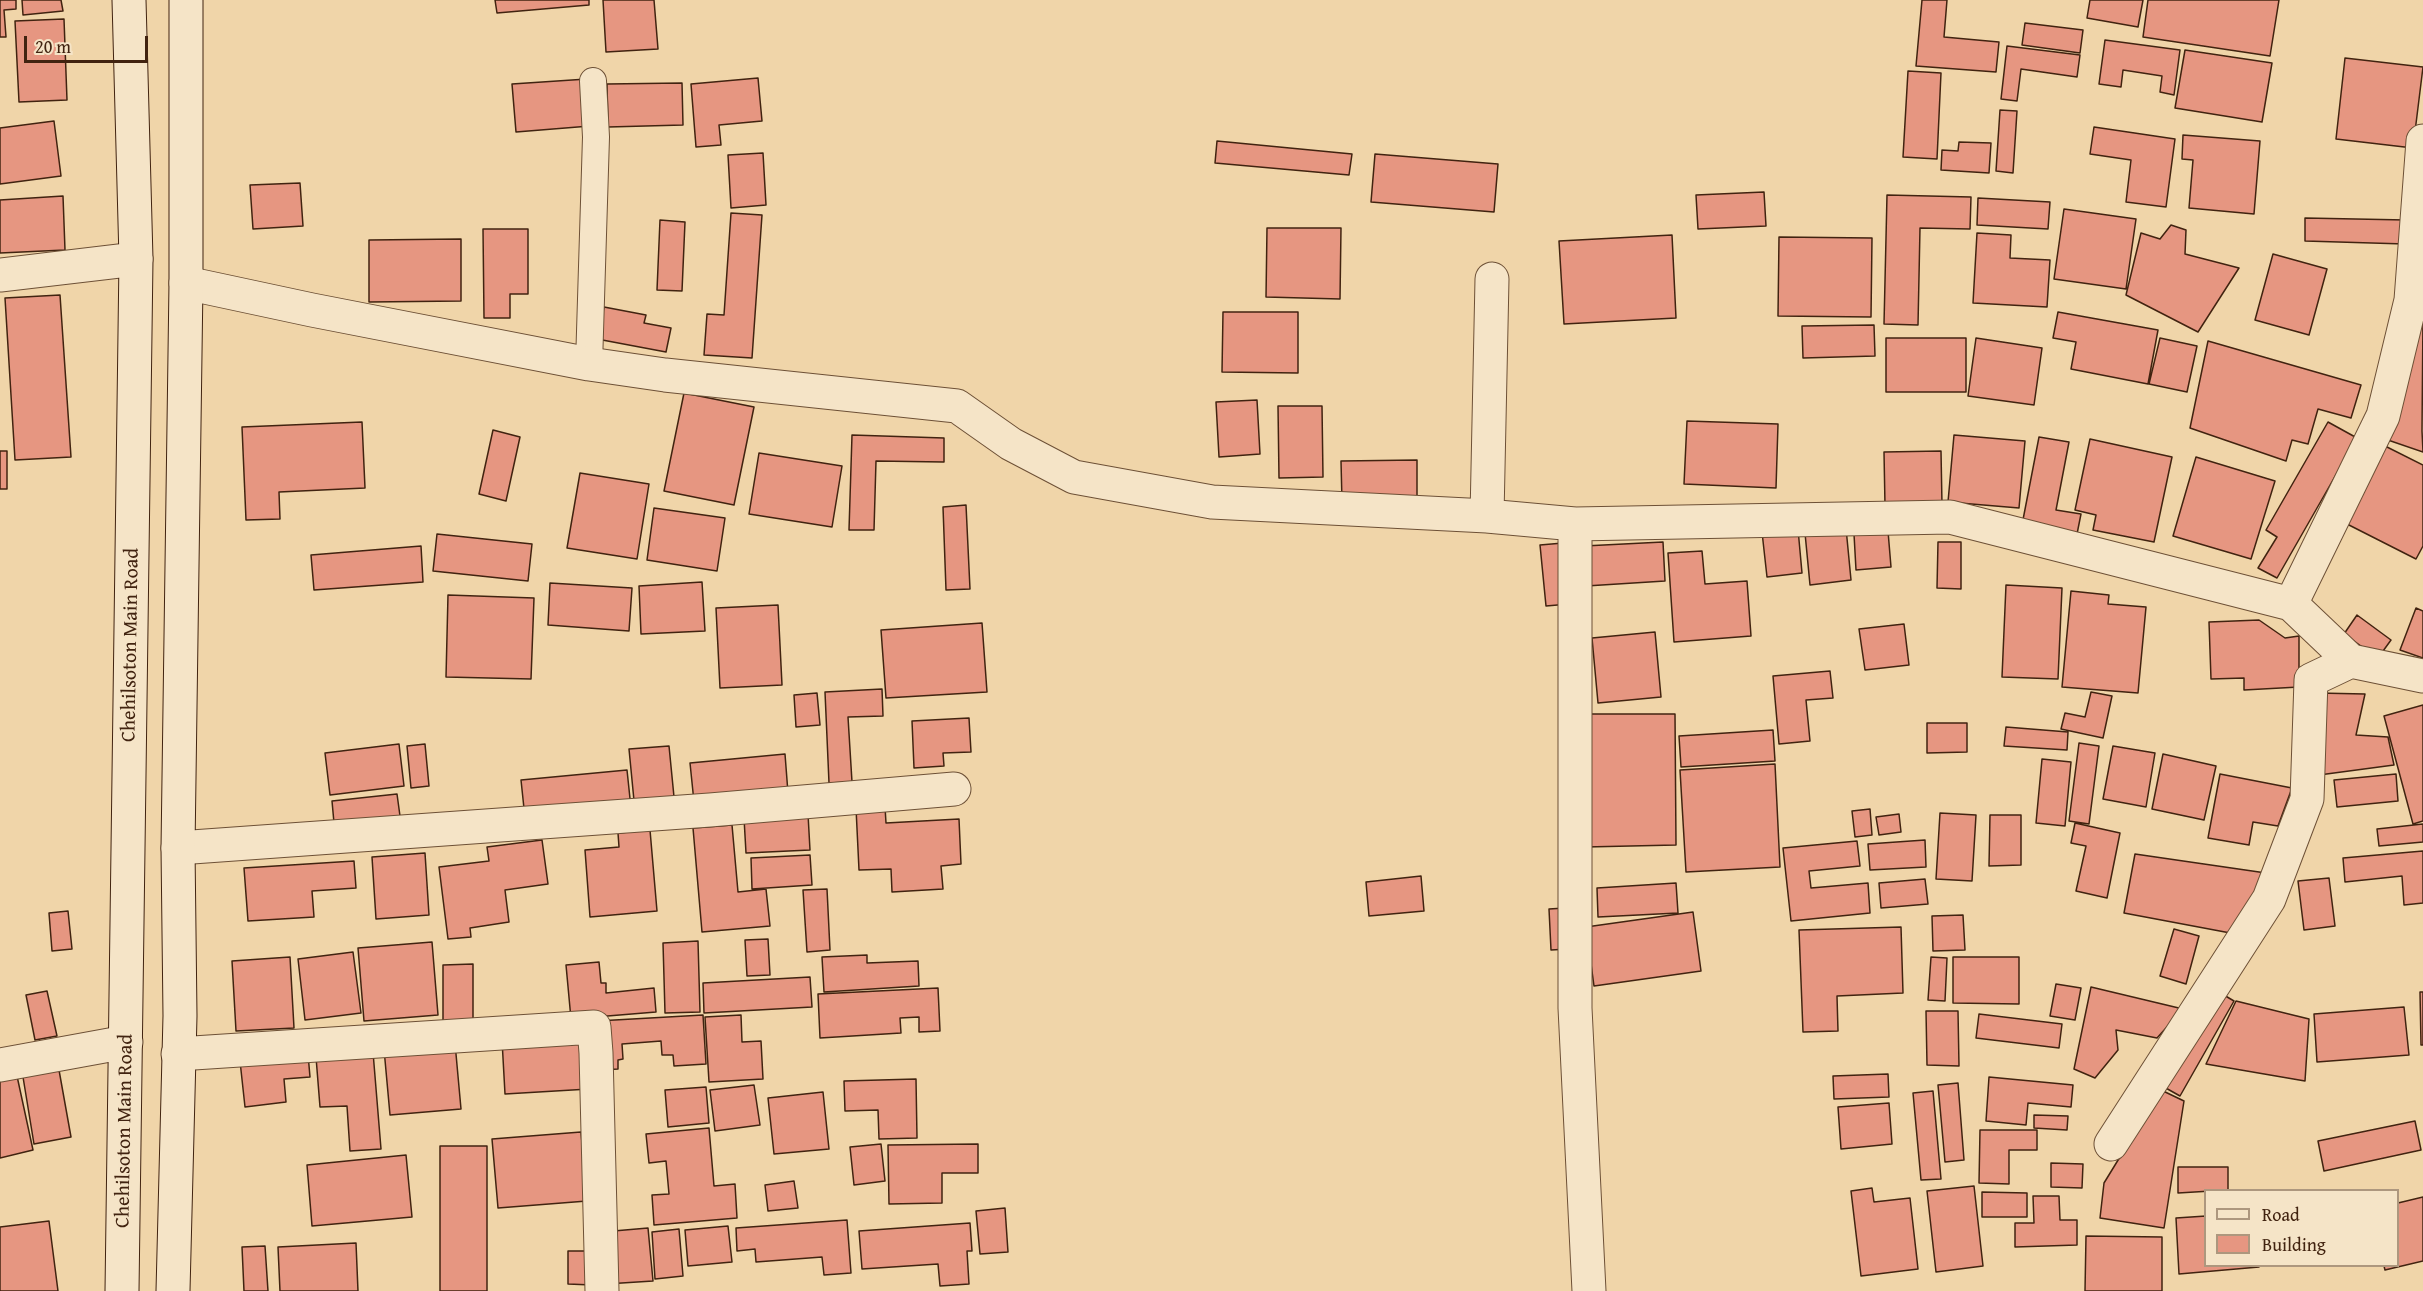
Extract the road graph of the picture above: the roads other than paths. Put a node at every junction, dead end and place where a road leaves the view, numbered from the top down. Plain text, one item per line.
1 (129, 0) edge
2 (186, 0) edge
3 (592, 81) dead end
4 (2423, 141) edge
5 (136, 259) junction
6 (0, 275) edge
7 (1492, 279) dead end
8 (186, 283) junction
9 (2417, 301) edge
10 (589, 364) junction
11 (1487, 516) junction
12 (1575, 524) junction
13 (2291, 604) junction
14 (2351, 661) junction
15 (2423, 676) edge
16 (954, 789) dead end
17 (178, 848) junction
18 (178, 908) junction
19 (129, 910) junction
20 (126, 1042) junction
21 (178, 1054) junction
22 (0, 1065) edge
23 (2111, 1144) dead end
24 (122, 1291) edge
25 (173, 1291) edge
26 (602, 1291) edge
27 (1589, 1291) edge

1 - 5 street, Chehilsoton Main Road
2 - 8 street
3 - 10 lane
4 - 9 street
5 - 6 street
5 - 19 street, Chehilsoton Main Road
7 - 11 street
8 - 10 street
8 - 17 street
9 - 13 street
10 - 11 street
11 - 12 street
12 - 13 street
12 - 27 street
13 - 14 street
14 - 15 street
14 - 23 street
16 - 17 street
17 - 18 street
18 - 19 street
18 - 21 street
19 - 20 street, Chehilsoton Main Road
20 - 22 street
20 - 24 street, Chehilsoton Main Road
21 - 25 street
21 - 26 street

